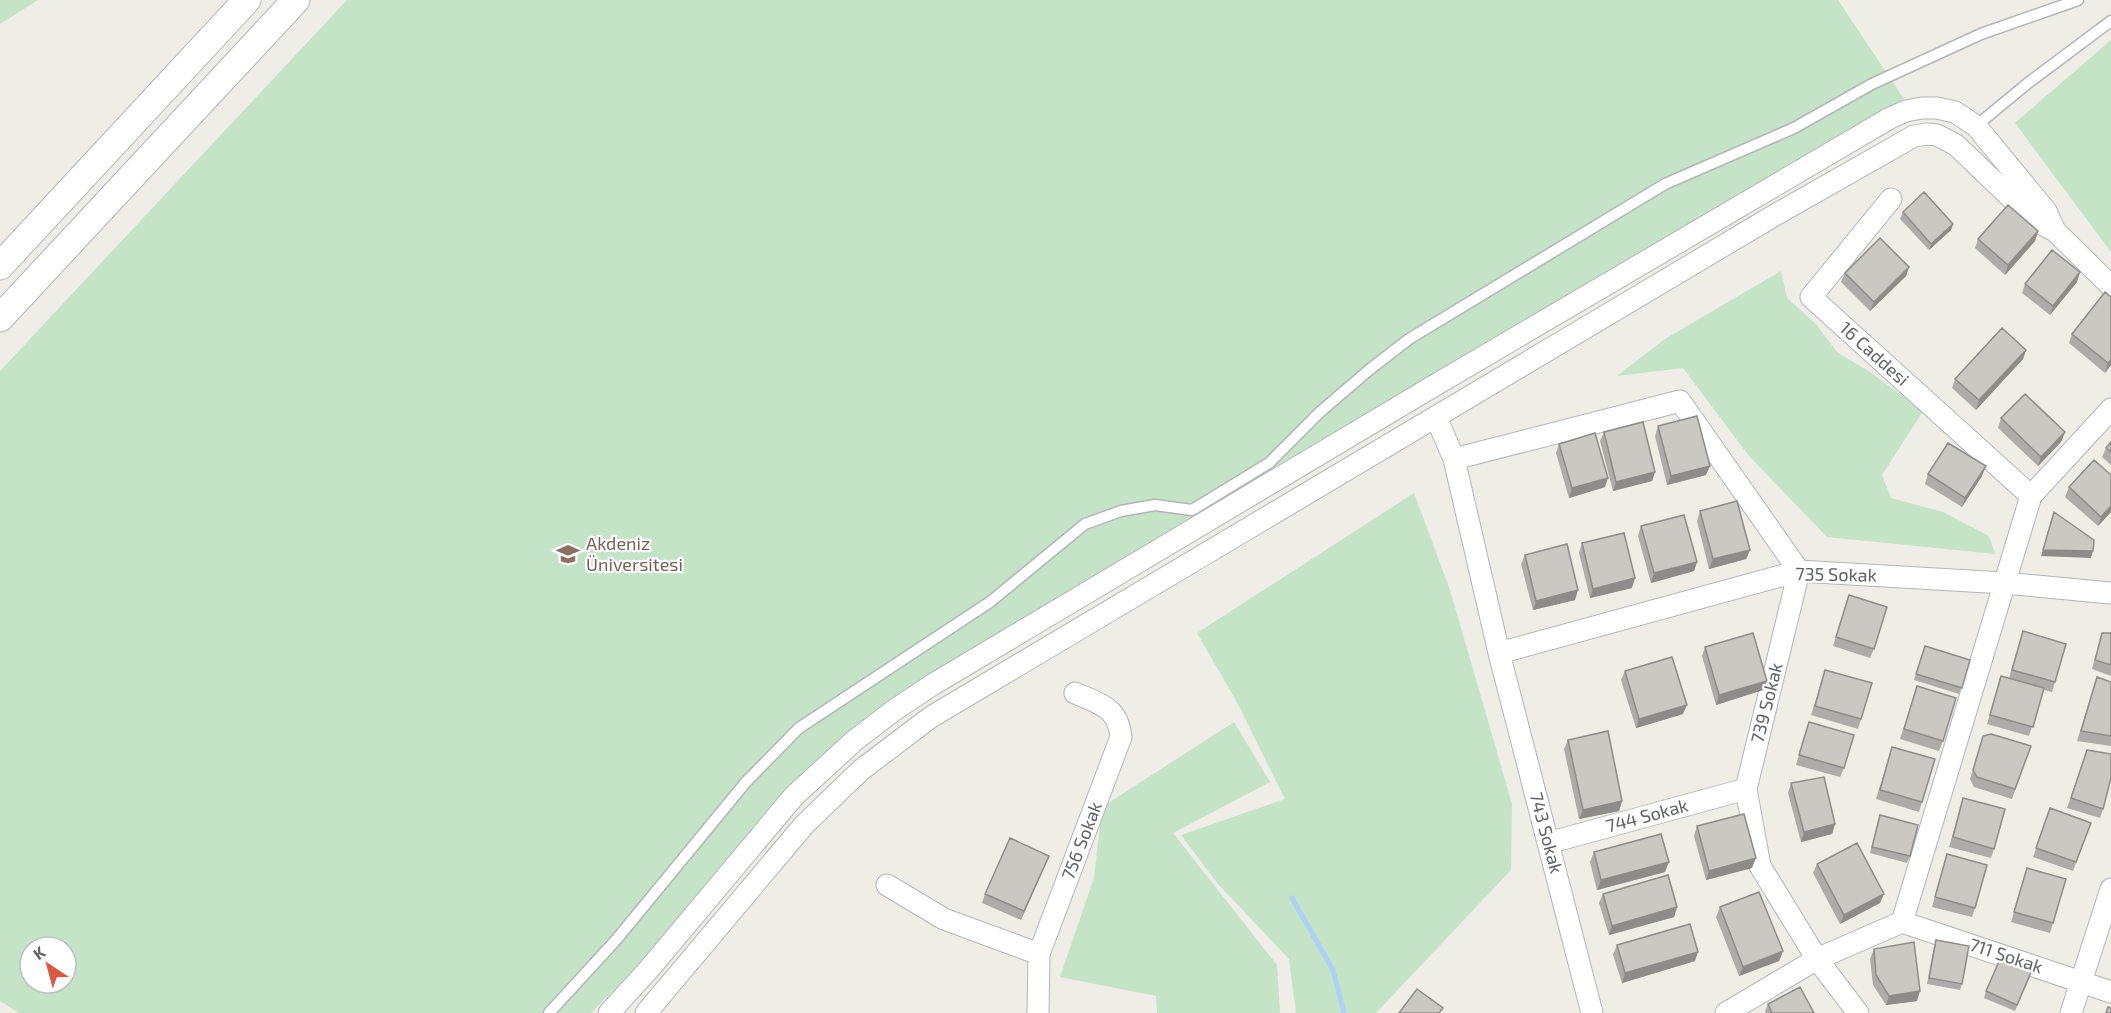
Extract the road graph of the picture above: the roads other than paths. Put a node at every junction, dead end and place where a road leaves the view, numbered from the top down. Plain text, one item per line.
1 (247, 0) edge
2 (296, 0) edge
3 (2078, 0) edge
4 (2111, 21) edge
5 (1976, 126) junction
6 (1891, 199) dead end
7 (2055, 231) junction
8 (0, 266) edge
9 (2111, 286) edge
10 (0, 318) edge
11 (2111, 409) edge
12 (1436, 417) junction
13 (1454, 459) junction
14 (2031, 496) junction
15 (1799, 571) junction
16 (2004, 583) junction
17 (2111, 593) edge
18 (1499, 653) junction
19 (1075, 693) dead end
20 (1746, 789) junction
21 (1548, 843) junction
22 (886, 885) dead end
23 (2111, 889) edge
24 (1902, 922) junction
25 (1039, 954) junction
26 (1817, 959) junction
27 (2081, 981) junction
28 (2111, 992) edge
29 (648, 1012) edge
30 (549, 1013) edge
31 (609, 1013) edge
32 (1038, 1013) edge
33 (1592, 1013) edge
34 (1726, 1013) edge
35 (1858, 1013) edge
36 (2072, 1013) edge

1 - 8 street
2 - 10 street
3 - 30 lane
4 - 5 lane
5 - 7 street
5 - 31 street
6 - 14 street, 16 Caddesi
7 - 9 street
7 - 12 street
11 - 14 street
12 - 13 street, 743 Sokak
12 - 29 street
13 - 15 street
13 - 18 street, 743 Sokak
14 - 16 street
15 - 16 street, 735 Sokak
15 - 18 street, 735 Sokak
15 - 20 street, 739 Sokak
16 - 17 street, 735 Sokak
16 - 24 street
18 - 21 street, 743 Sokak
19 - 25 street, 756 Sokak
20 - 21 street, 744 Sokak
20 - 26 street, 739 Sokak
21 - 33 street, 743 Sokak
22 - 25 street
23 - 27 street
24 - 26 street
24 - 27 street, 711 Sokak
25 - 32 street, 756 Sokak
26 - 34 street
26 - 35 street, 739 Sokak
27 - 28 street, 711 Sokak
27 - 36 street

